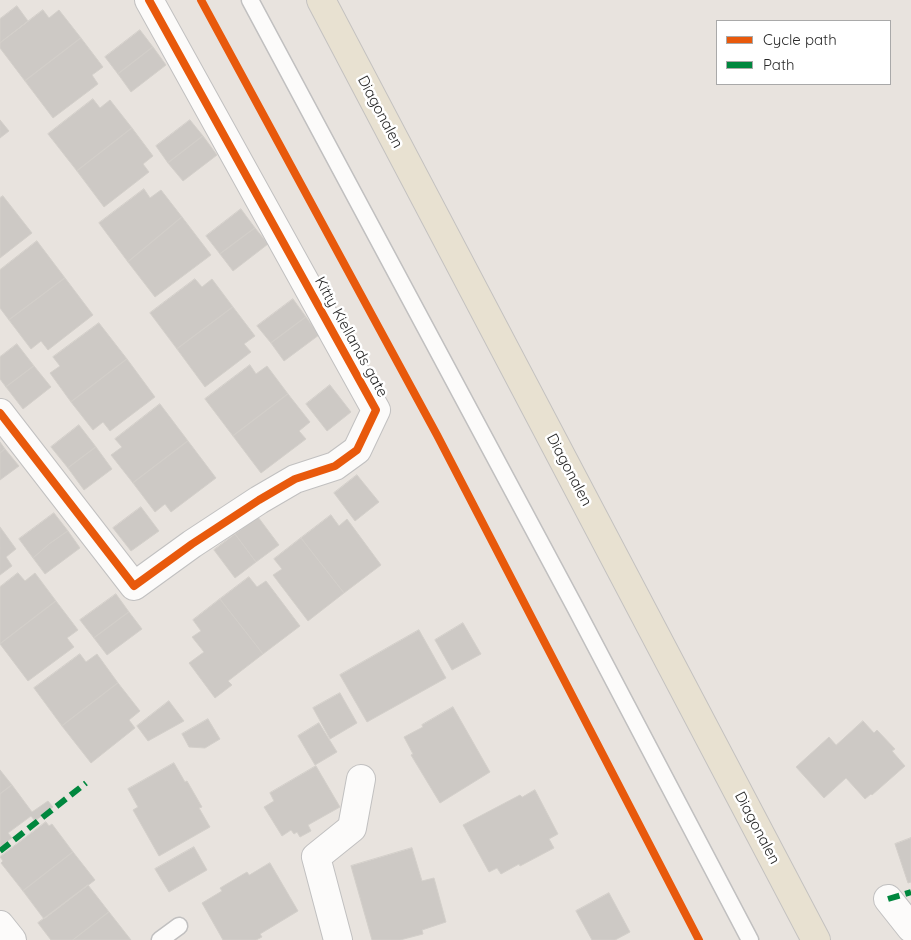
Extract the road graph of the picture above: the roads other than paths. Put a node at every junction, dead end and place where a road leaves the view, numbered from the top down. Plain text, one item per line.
1 (149, 0) edge
2 (250, 0) edge
3 (321, 0) edge
4 (0, 413) edge
5 (361, 779) dead end
6 (888, 899) dead end
7 (0, 925) edge
8 (179, 926) dead end
9 (911, 928) edge
10 (12, 940) edge
11 (160, 940) edge
12 (338, 940) edge
13 (750, 940) edge
14 (816, 940) edge

1 - 4 street, Kitty Kiellands gate
2 - 13 lane
3 - 14 main road, Diagonalen
5 - 12 street
6 - 9 street
7 - 10 street
8 - 11 lane

